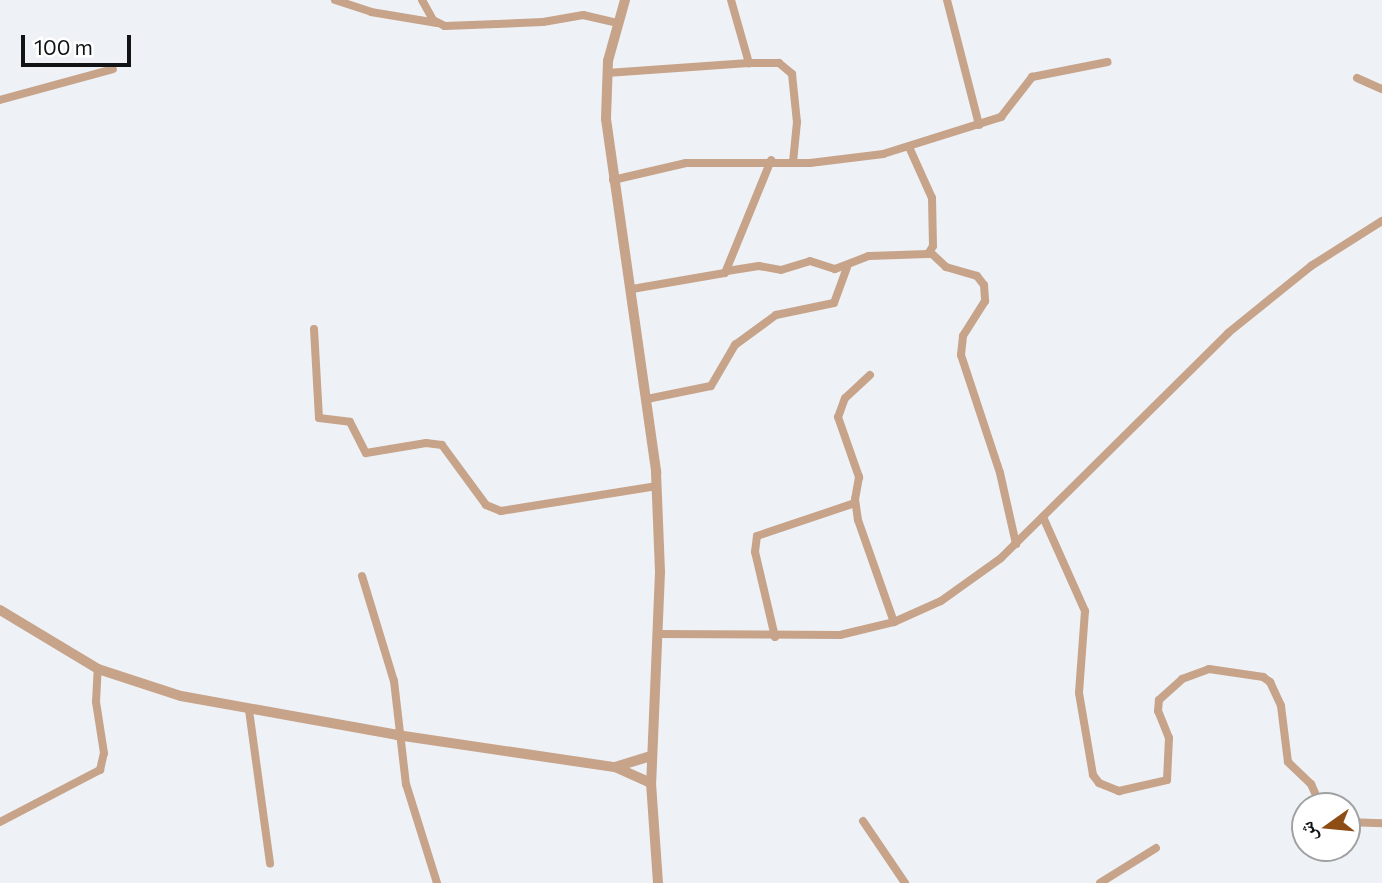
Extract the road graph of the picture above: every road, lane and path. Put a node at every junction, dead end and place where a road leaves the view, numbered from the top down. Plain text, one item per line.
1 (335, 0) edge
2 (422, 0) edge
3 (625, 0) edge
4 (732, 0) edge
5 (947, 0) edge
6 (437, 23) junction
7 (618, 23) junction
8 (749, 62) junction
9 (1108, 62) dead end
10 (113, 69) dead end
11 (607, 73) junction
12 (1357, 78) dead end
13 (1382, 89) edge
14 (0, 100) edge
15 (979, 125) junction
16 (909, 147) junction
17 (771, 160) junction
18 (793, 162) junction
19 (613, 180) junction
20 (1382, 221) edge
21 (930, 252) junction
22 (847, 267) junction
23 (727, 271) junction
24 (632, 289) junction
25 (314, 329) dead end
26 (870, 375) dead end
27 (647, 399) junction
28 (657, 486) junction
29 (855, 503) junction
30 (1043, 517) junction
31 (1016, 544) junction
32 (362, 576) dead end
33 (0, 610) edge
34 (894, 622) junction
35 (658, 634) junction
36 (775, 637) junction
37 (98, 669) junction
38 (249, 710) junction
39 (397, 735) junction
40 (651, 756) junction
41 (615, 767) junction
42 (651, 783) junction
43 (1315, 792) edge
44 (863, 821) dead end
45 (0, 822) edge
46 (1361, 822) edge
47 (1382, 823) edge
48 (1156, 848) dead end
49 (270, 864) dead end
50 (437, 883) edge
51 (657, 883) edge
52 (905, 883) edge
53 (1100, 883) edge

1 - 6 street
2 - 6 street
3 - 7 street
4 - 8 street
5 - 15 street
6 - 7 street
7 - 11 street
8 - 11 street
8 - 18 street
9 - 15 street
10 - 14 street
11 - 19 street
12 - 13 street
15 - 16 street
16 - 18 street
16 - 21 street
17 - 18 street
17 - 19 street
17 - 23 street
19 - 24 street
20 - 30 street
21 - 22 street
21 - 31 street
22 - 23 street
22 - 27 street
23 - 24 street
24 - 27 street
25 - 28 street
26 - 29 street
27 - 28 street
28 - 35 street
29 - 34 street
29 - 36 street
30 - 31 street
30 - 43 street
31 - 34 street
32 - 39 street
33 - 37 street
34 - 36 street
35 - 36 street
35 - 40 street
37 - 38 street
37 - 45 street
38 - 39 street
38 - 49 street
39 - 41 street
39 - 50 street
40 - 41 street
40 - 42 street
41 - 42 street
42 - 51 street
44 - 52 street
46 - 47 street
48 - 53 street

